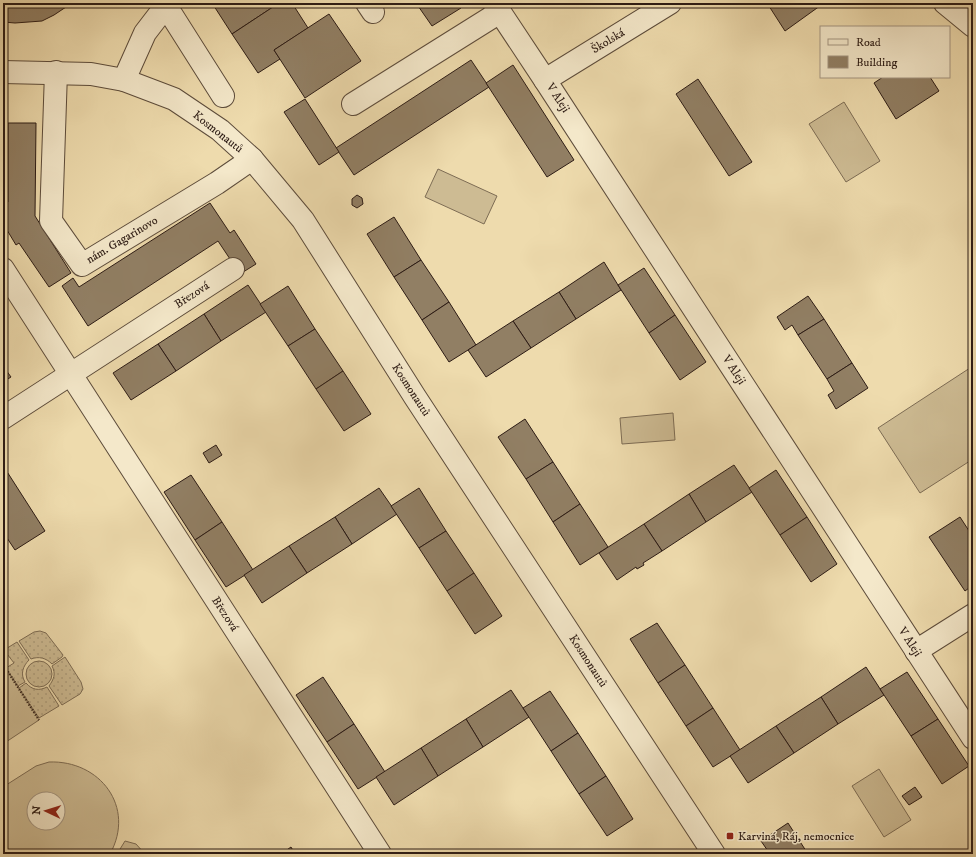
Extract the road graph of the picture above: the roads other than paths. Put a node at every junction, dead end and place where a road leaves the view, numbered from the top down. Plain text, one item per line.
1 (670, 3) edge
2 (945, 3) edge
3 (167, 4) edge
4 (497, 8) edge
5 (973, 26) edge
6 (3, 72) edge
7 (56, 72) junction
8 (124, 80) junction
9 (546, 80) junction
10 (223, 96) dead end
11 (353, 104) dead end
12 (252, 159) junction
13 (3, 268) edge
14 (233, 269) dead end
15 (71, 374) junction
16 (3, 418) edge
17 (973, 614) edge
18 (916, 651) junction
19 (973, 738) edge
20 (380, 854) edge
21 (714, 854) edge

1 - 9 street, Školská
2 - 5 street
3 - 8 street
3 - 10 street
4 - 9 street, V Aleji
4 - 11 street
6 - 7 street, Kosmonautů
7 - 8 street, Kosmonautů
7 - 12 street, nám. Gagarinovo
8 - 12 street, Kosmonautů
9 - 18 street, V Aleji
12 - 21 street, Kosmonautů
13 - 15 street, Březová
14 - 15 street, Březová
15 - 16 street
15 - 20 street, Březová
17 - 18 street
18 - 19 street, V Aleji

